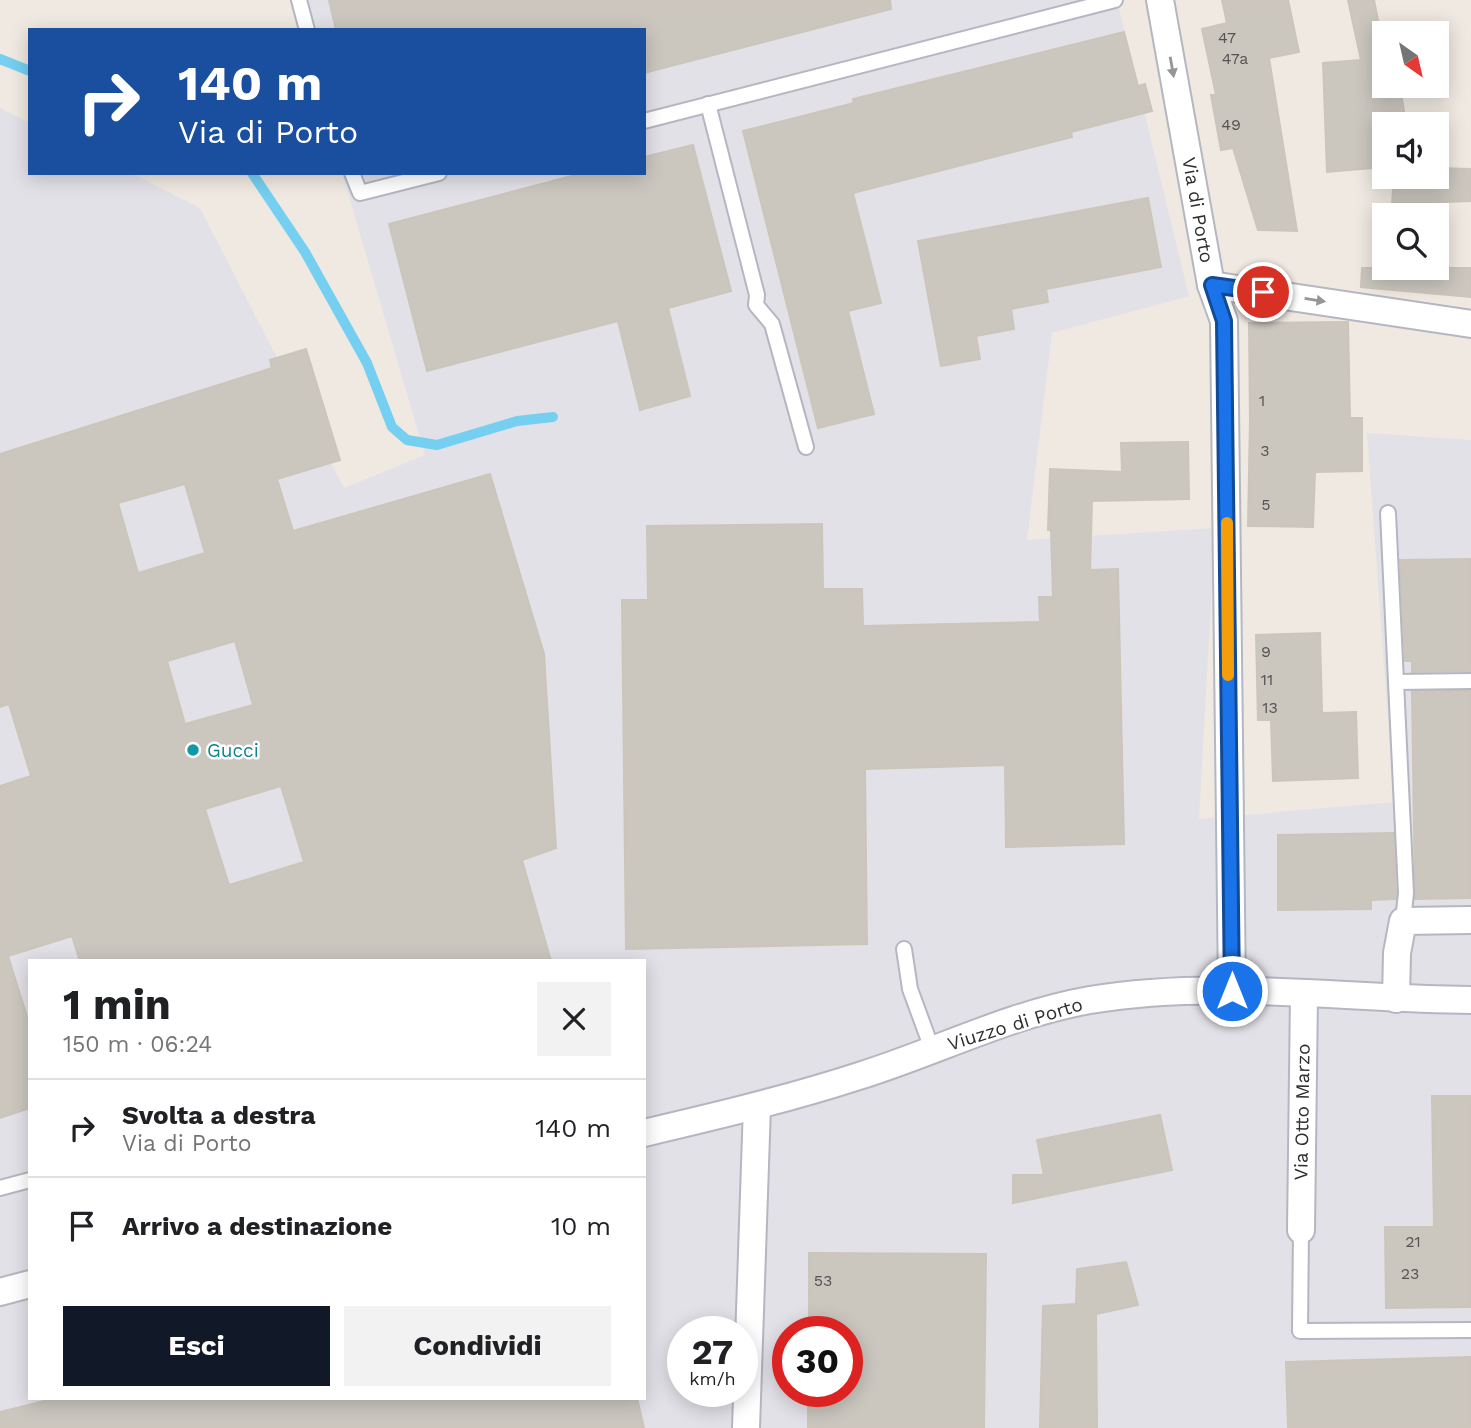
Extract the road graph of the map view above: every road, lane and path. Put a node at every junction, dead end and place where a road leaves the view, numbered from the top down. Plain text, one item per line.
1 (299, 0) edge
2 (1115, 0) edge
3 (1160, 0) edge
4 (306, 28) edge
5 (708, 104) junction
6 (646, 120) edge
7 (353, 175) edge
8 (431, 175) edge
9 (1212, 285) junction
10 (1471, 324) edge
11 (806, 447) dead end
12 (1388, 513) dead end
13 (1471, 681) edge
14 (1396, 682) junction
15 (1471, 920) edge
16 (1403, 921) junction
17 (904, 949) dead end
18 (1232, 991) junction
19 (1304, 994) junction
20 (1396, 999) junction
21 (1471, 1000) edge
22 (932, 1049) junction
23 (757, 1106) junction
24 (646, 1133) edge
25 (28, 1181) edge
26 (0, 1188) edge
27 (1301, 1230) joint
28 (28, 1285) edge
29 (0, 1292) edge
30 (1471, 1330) edge
31 (746, 1428) edge

1 - 4 lane
2 - 5 lane
3 -> 9 street, Via di Porto
5 - 6 lane
5 - 11 lane
7 - 8 lane
9 -> 10 street, Via di Porto
9 - 18 street
12 - 14 lane
13 - 14 lane
14 - 16 lane
15 - 16 street
16 - 20 street
17 - 22 lane
18 - 19 street
18 - 22 street, Viuzzo di Porto
19 - 20 street
19 - 27 street, Via Otto Marzo
20 - 21 street
22 - 23 street, Viuzzo di Porto
23 - 24 street, Viuzzo di Porto
23 - 31 street
25 - 26 lane
27 - 30 lane
28 - 29 street

